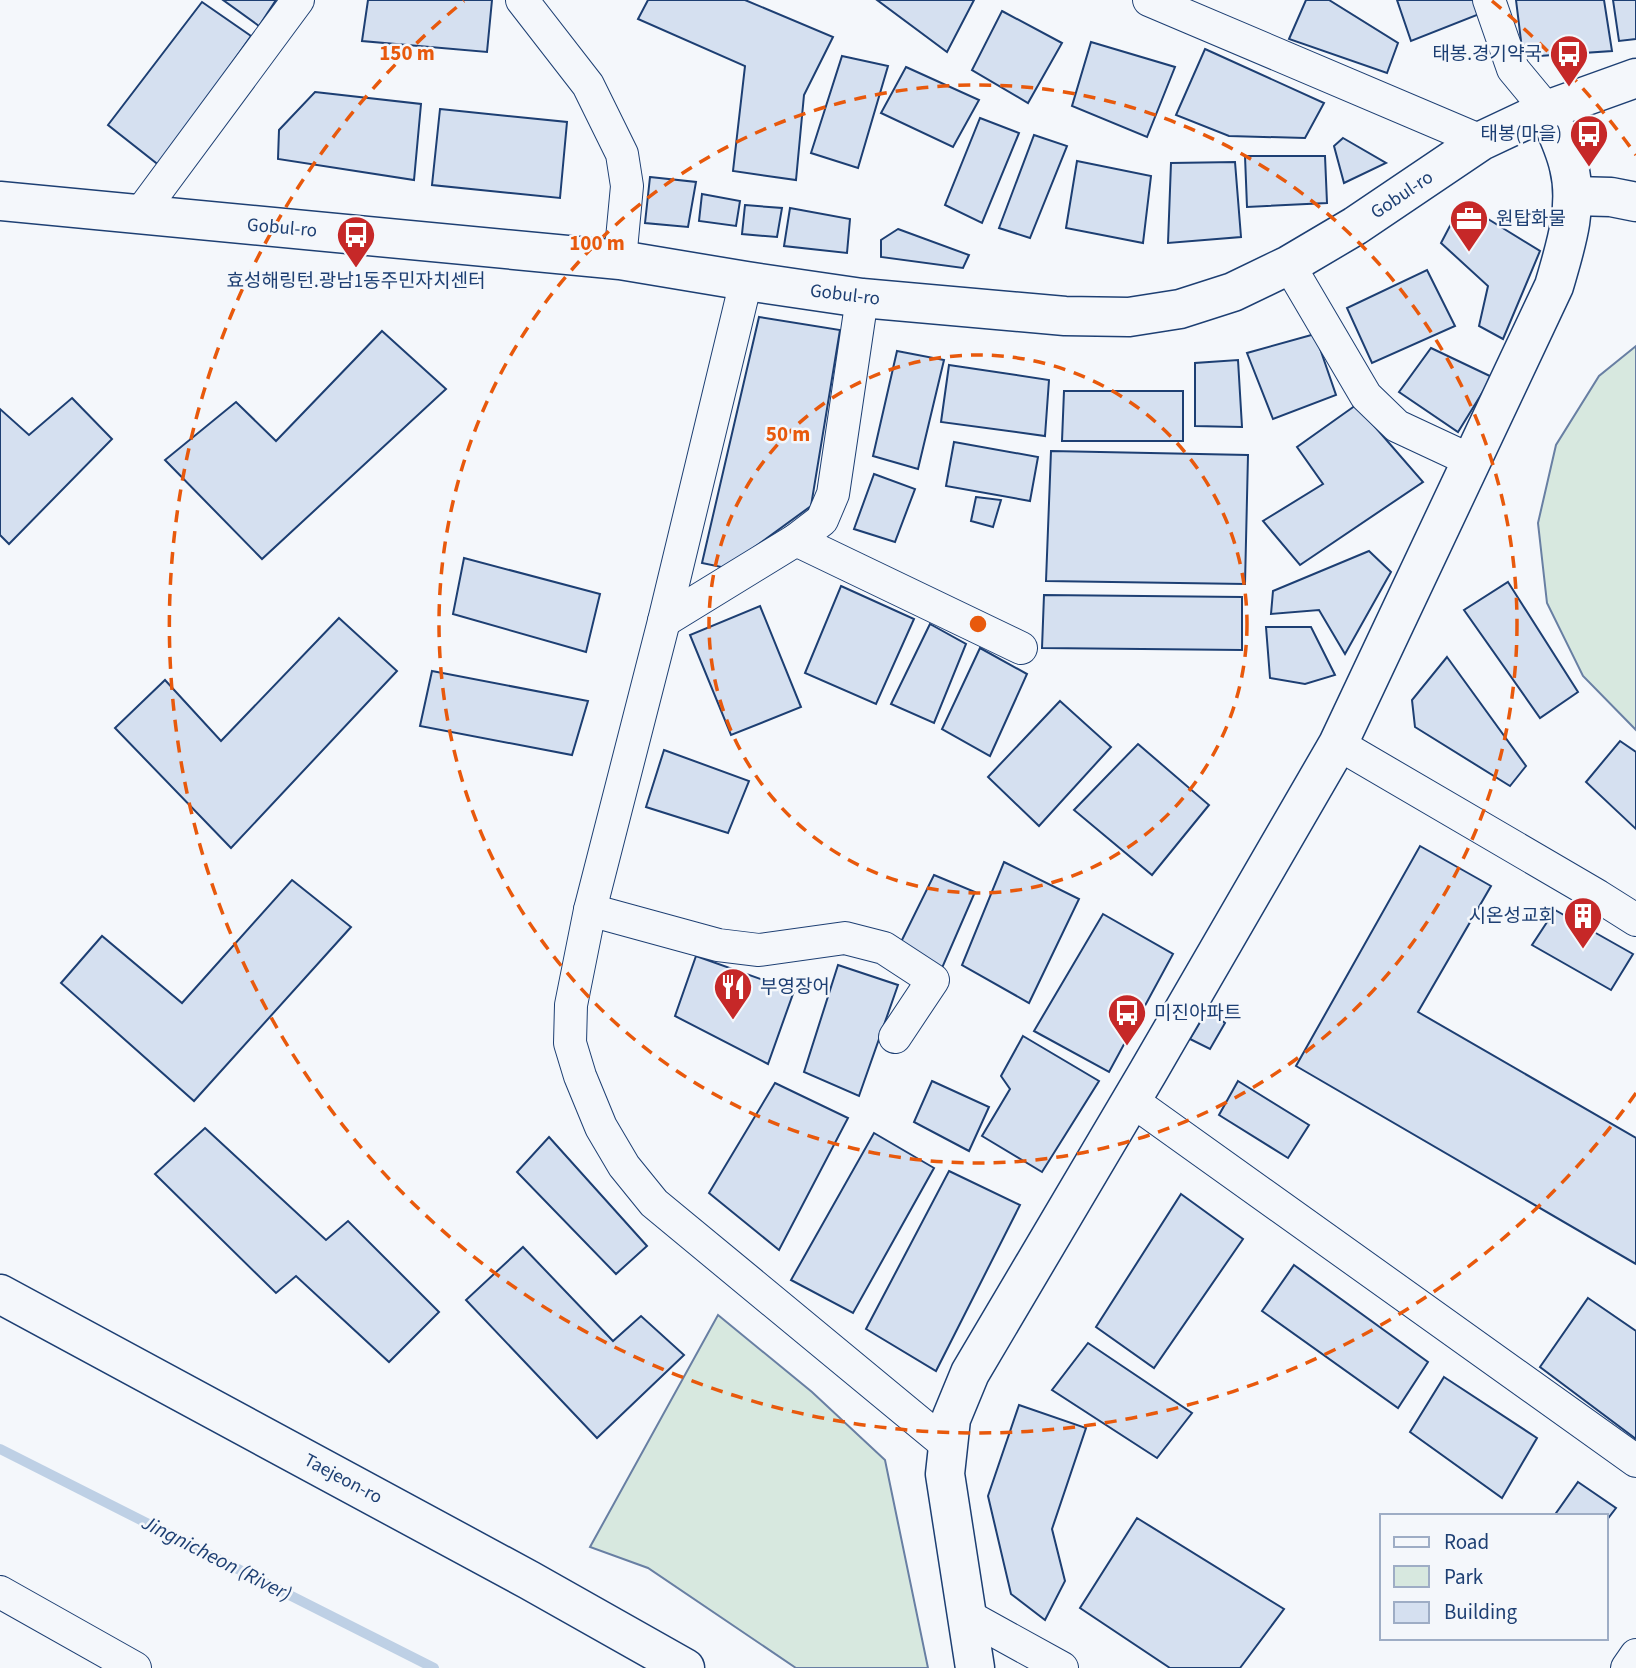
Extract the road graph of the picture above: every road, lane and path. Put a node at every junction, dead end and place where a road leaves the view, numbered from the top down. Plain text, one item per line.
1 (298, 0) edge
2 (522, 0) edge
3 (1149, 0) edge
4 (1489, 0) edge
5 (1636, 78) edge
6 (1548, 110) junction
7 (1481, 142) junction
8 (1574, 196) junction
9 (0, 201) edge
10 (1636, 201) edge
11 (139, 215) junction
12 (620, 260) junction
13 (1289, 265) junction
14 (746, 281) junction
15 (862, 298) junction
16 (1472, 461) junction
17 (796, 540) junction
18 (664, 621) junction
19 (1021, 648) dead end
20 (1338, 744) junction
21 (590, 909) junction
22 (1636, 920) edge
23 (895, 1037) dead end
24 (1131, 1100) junction
25 (0, 1294) edge
26 (948, 1446) junction
27 (1636, 1461) edge
28 (0, 1592) edge
29 (966, 1615) junction
30 (1636, 1655) edge
31 (135, 1668) edge
32 (685, 1668) edge
33 (975, 1668) edge
34 (1062, 1668) edge
35 (1627, 1668) edge

1 - 11 street
2 - 12 street
3 - 7 street
4 - 6 street
5 - 6 street, Gobul-ro
6 - 7 street, Gobul-ro
6 - 8 street
7 - 13 street, Gobul-ro
8 - 10 street
8 - 16 street
9 - 11 street, Gobul-ro
11 - 12 street, Gobul-ro
12 - 14 street, Gobul-ro
13 - 15 street, Gobul-ro
13 - 16 street
14 - 15 street, Gobul-ro
14 - 18 street
15 - 17 street
16 - 20 street
17 - 18 street
17 - 19 street
18 - 21 street
20 - 22 street
20 - 24 street
21 - 23 street
21 - 26 street
24 - 26 street
24 - 27 street
25 - 32 street, Taejeon-ro
26 - 29 street
28 - 31 street
29 - 33 street
29 - 34 street
30 - 35 street

